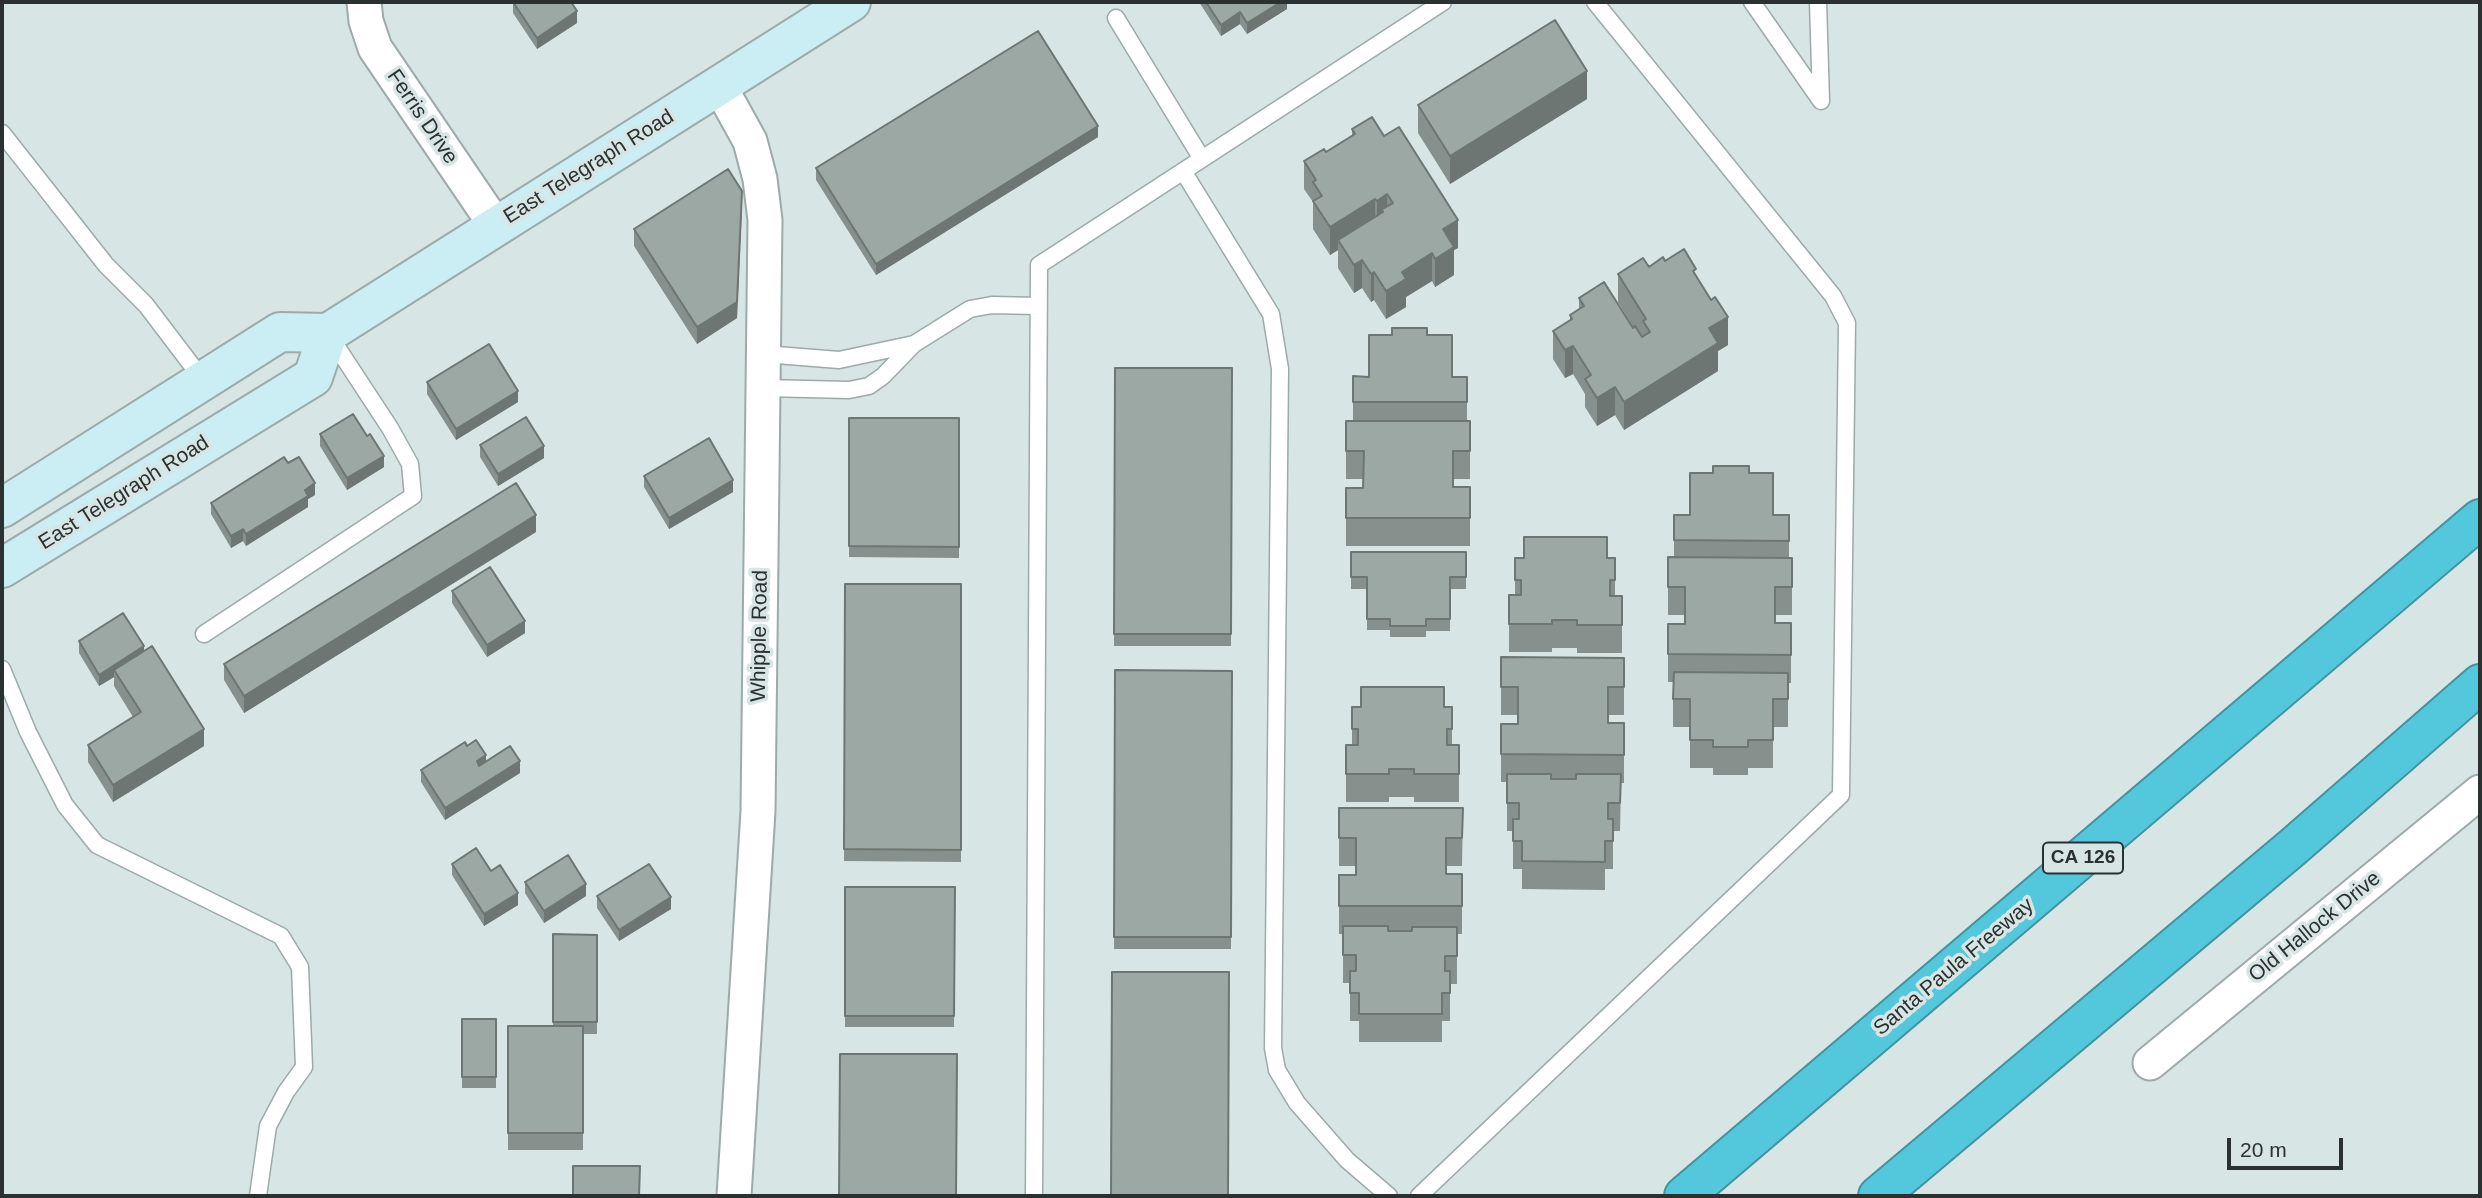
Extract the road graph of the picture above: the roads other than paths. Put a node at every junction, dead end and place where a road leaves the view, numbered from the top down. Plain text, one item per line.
1 (363, 2) edge
2 (851, 2) edge
3 (1443, 2) edge
4 (1595, 2) edge
5 (1752, 2) edge
6 (1818, 2) edge
7 (1116, 18) dead end
8 (719, 85) junction
9 (2, 133) edge
10 (1202, 159) junction
11 (1183, 171) junction
12 (496, 226) junction
13 (1038, 306) junction
14 (328, 332) junction
15 (914, 344) junction
16 (764, 354) junction
17 (203, 380) junction
18 (763, 388) junction
19 (2, 508) edge
20 (2480, 519) edge
21 (2, 568) edge
22 (204, 634) dead end
23 (2, 670) edge
24 (2480, 684) edge
25 (2480, 792) edge
26 (2150, 1063) dead end
27 (258, 1196) edge
28 (734, 1196) edge
29 (1034, 1196) edge
30 (1389, 1196) edge
31 (1419, 1196) edge
32 (1684, 1196) edge
33 (1878, 1196) edge

1 - 12 street, Ferris Drive
2 - 8 main road, East Telegraph Road
3 - 10 lane
4 - 31 lane
5 - 6 lane
7 - 10 lane
8 - 12 main road, East Telegraph Road
8 - 16 street, Whipple Road
9 - 17 lane
10 - 11 lane
11 - 13 lane
11 - 30 lane
12 - 14 main road, East Telegraph Road
13 - 15 lane
13 - 29 lane
14 - 17 main road
14 - 21 main road, East Telegraph Road
14 - 22 lane
15 - 16 lane
15 - 18 lane
16 - 18 street, Whipple Road
17 - 19 main road
18 - 28 street, Whipple Road
20 - 32 highway, Santa Paula Freeway / CA 126
23 - 27 lane
24 - 33 highway
25 - 26 street, Old Hallock Drive

